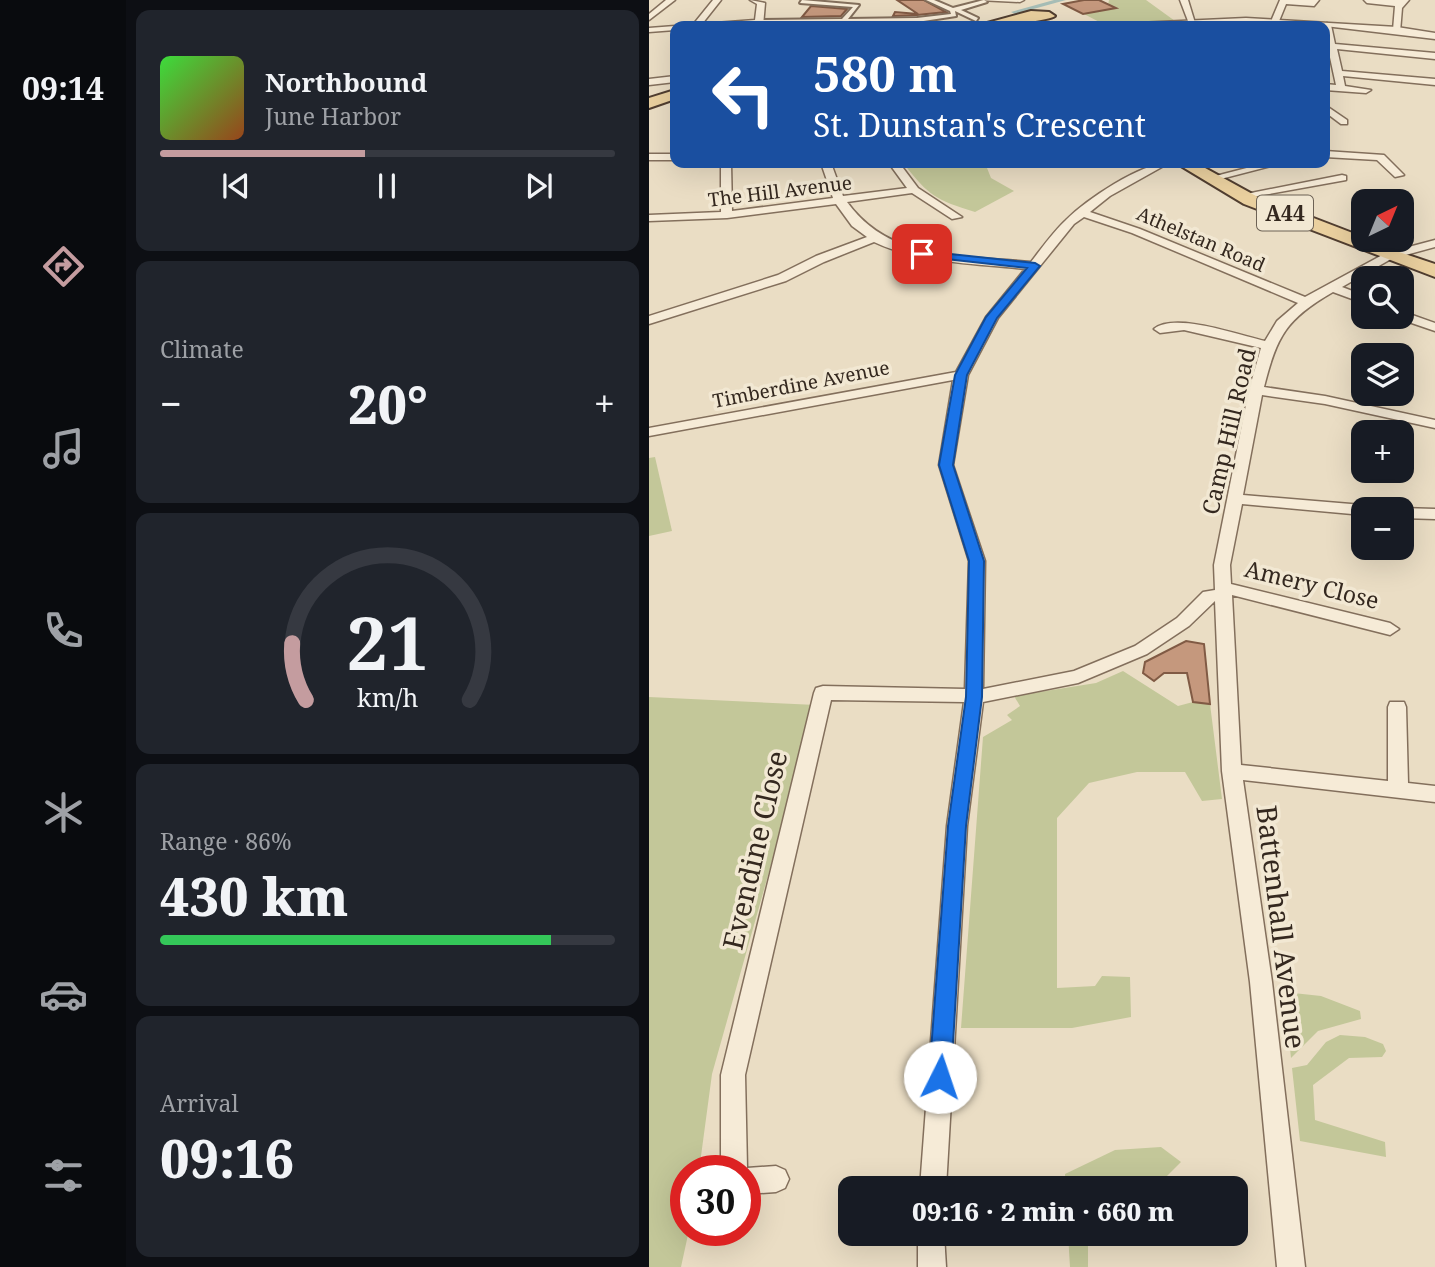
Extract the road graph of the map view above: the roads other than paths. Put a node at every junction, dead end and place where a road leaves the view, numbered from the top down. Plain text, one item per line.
1 (671, 0) edge
2 (717, 0) edge
3 (754, 0) edge
4 (794, 0) edge
5 (929, 0) edge
6 (1184, 0) edge
7 (1278, 0) edge
8 (983, 1) edge
9 (1367, 1) edge
10 (802, 2) junction
11 (1315, 2) edge
12 (1402, 2) edge
13 (953, 10) junction
14 (1035, 10) edge
15 (651, 14) edge
16 (700, 21) edge
17 (759, 21) edge
18 (807, 21) edge
19 (846, 21) edge
20 (894, 21) edge
21 (976, 21) edge
22 (988, 21) edge
23 (1192, 21) edge
24 (1274, 21) edge
25 (1330, 25) edge
26 (670, 28) edge
27 (649, 30) edge
28 (1397, 30) junction
29 (1435, 36) edge
30 (1330, 38) edge
31 (1332, 46) junction
32 (1435, 56) edge
33 (1339, 73) junction
34 (670, 80) edge
35 (649, 82) edge
36 (1435, 82) edge
37 (1330, 87) edge
38 (1341, 88) junction
39 (1366, 90) dead end
40 (670, 96) edge
41 (649, 103) edge
42 (1330, 112) edge
43 (1344, 122) dead end
44 (1330, 154) edge
45 (649, 157) edge
46 (670, 157) edge
47 (726, 168) edge
48 (828, 168) edge
49 (898, 168) edge
50 (1155, 168) edge
51 (1192, 168) edge
52 (1256, 168) edge
53 (1399, 175) dead end
54 (1342, 178) dead end
55 (1209, 179) junction
56 (914, 190) junction
57 (1241, 196) junction
58 (838, 202) junction
59 (1081, 212) junction
60 (727, 215) junction
61 (956, 217) dead end
62 (649, 218) edge
63 (874, 238) junction
64 (1435, 243) edge
65 (1394, 254) junction
66 (1435, 256) edge
67 (1035, 266) junction
68 (1435, 271) edge
69 (1332, 286) junction
70 (1351, 294) edge
71 (1306, 302) junction
72 (649, 320) edge
73 (1414, 320) edge
74 (1435, 327) edge
75 (1160, 329) dead end
76 (1268, 346) junction
77 (961, 375) junction
78 (1256, 390) junction
79 (1435, 424) edge
80 (649, 432) edge
81 (1236, 499) junction
82 (1351, 509) edge
83 (1414, 513) edge
84 (1435, 514) edge
85 (1222, 591) junction
86 (1390, 629) dead end
87 (974, 697) junction
88 (1397, 708) dead end
89 (1232, 771) junction
90 (1398, 790) junction
91 (1435, 794) edge
92 (734, 1155) edge
93 (934, 1176) edge
94 (776, 1179) dead end
95 (761, 1180) edge
96 (931, 1246) edge
97 (932, 1267) edge
98 (1291, 1267) edge

1 - 15 street
2 - 16 street
3 - 17 street
4 - 10 street
5 - 13 street
6 - 23 street
7 - 11 street
7 - 24 street
8 - 13 street
8 - 14 street
9 - 12 street
10 - 18 street
10 - 19 street
12 - 28 street
13 - 20 street
13 - 21 street
14 - 22 main road
25 - 28 street
26 - 27 street
28 - 29 street
30 - 31 street
31 - 32 street
31 - 33 street
33 - 36 street
33 - 38 street
34 - 35 street
37 - 38 street
38 - 39 street
40 - 41 main road
42 - 43 street
44 - 53 street
45 - 46 street
47 - 60 street
48 - 58 street
49 - 56 street
50 - 59 street
51 - 55 main road, A44
52 - 55 street
54 - 57 street
55 - 57 main road, A44
56 - 58 street, The Hill Avenue
56 - 61 street
57 - 65 main road, A44
58 - 60 street, The Hill Avenue
58 - 63 street
59 - 67 street
59 - 71 street, Athelstan Road
60 - 62 street, The Hill Avenue
63 - 67 street
63 - 72 street
64 - 65 street, Camp Hill Road
65 - 66 street
65 - 68 main road, A44
65 - 69 street, Camp Hill Road
67 - 77 street
69 - 70 street
69 - 71 street, Camp Hill Road
71 - 76 street, Camp Hill Road
73 - 74 street
75 - 76 street
76 - 78 street, Camp Hill Road
77 - 80 street, Timberdine Avenue
77 - 87 street
78 - 79 street
78 - 81 street, Camp Hill Road
81 - 82 street
81 - 85 street, Camp Hill Road
83 - 84 street
85 - 86 street, Amery Close
85 - 87 street
85 - 89 street, Battenhall Avenue
87 - 92 street, Evendine Close
87 - 93 street
88 - 90 street
89 - 90 street
89 - 98 street, Battenhall Avenue
90 - 91 street
94 - 95 street
96 - 97 street

